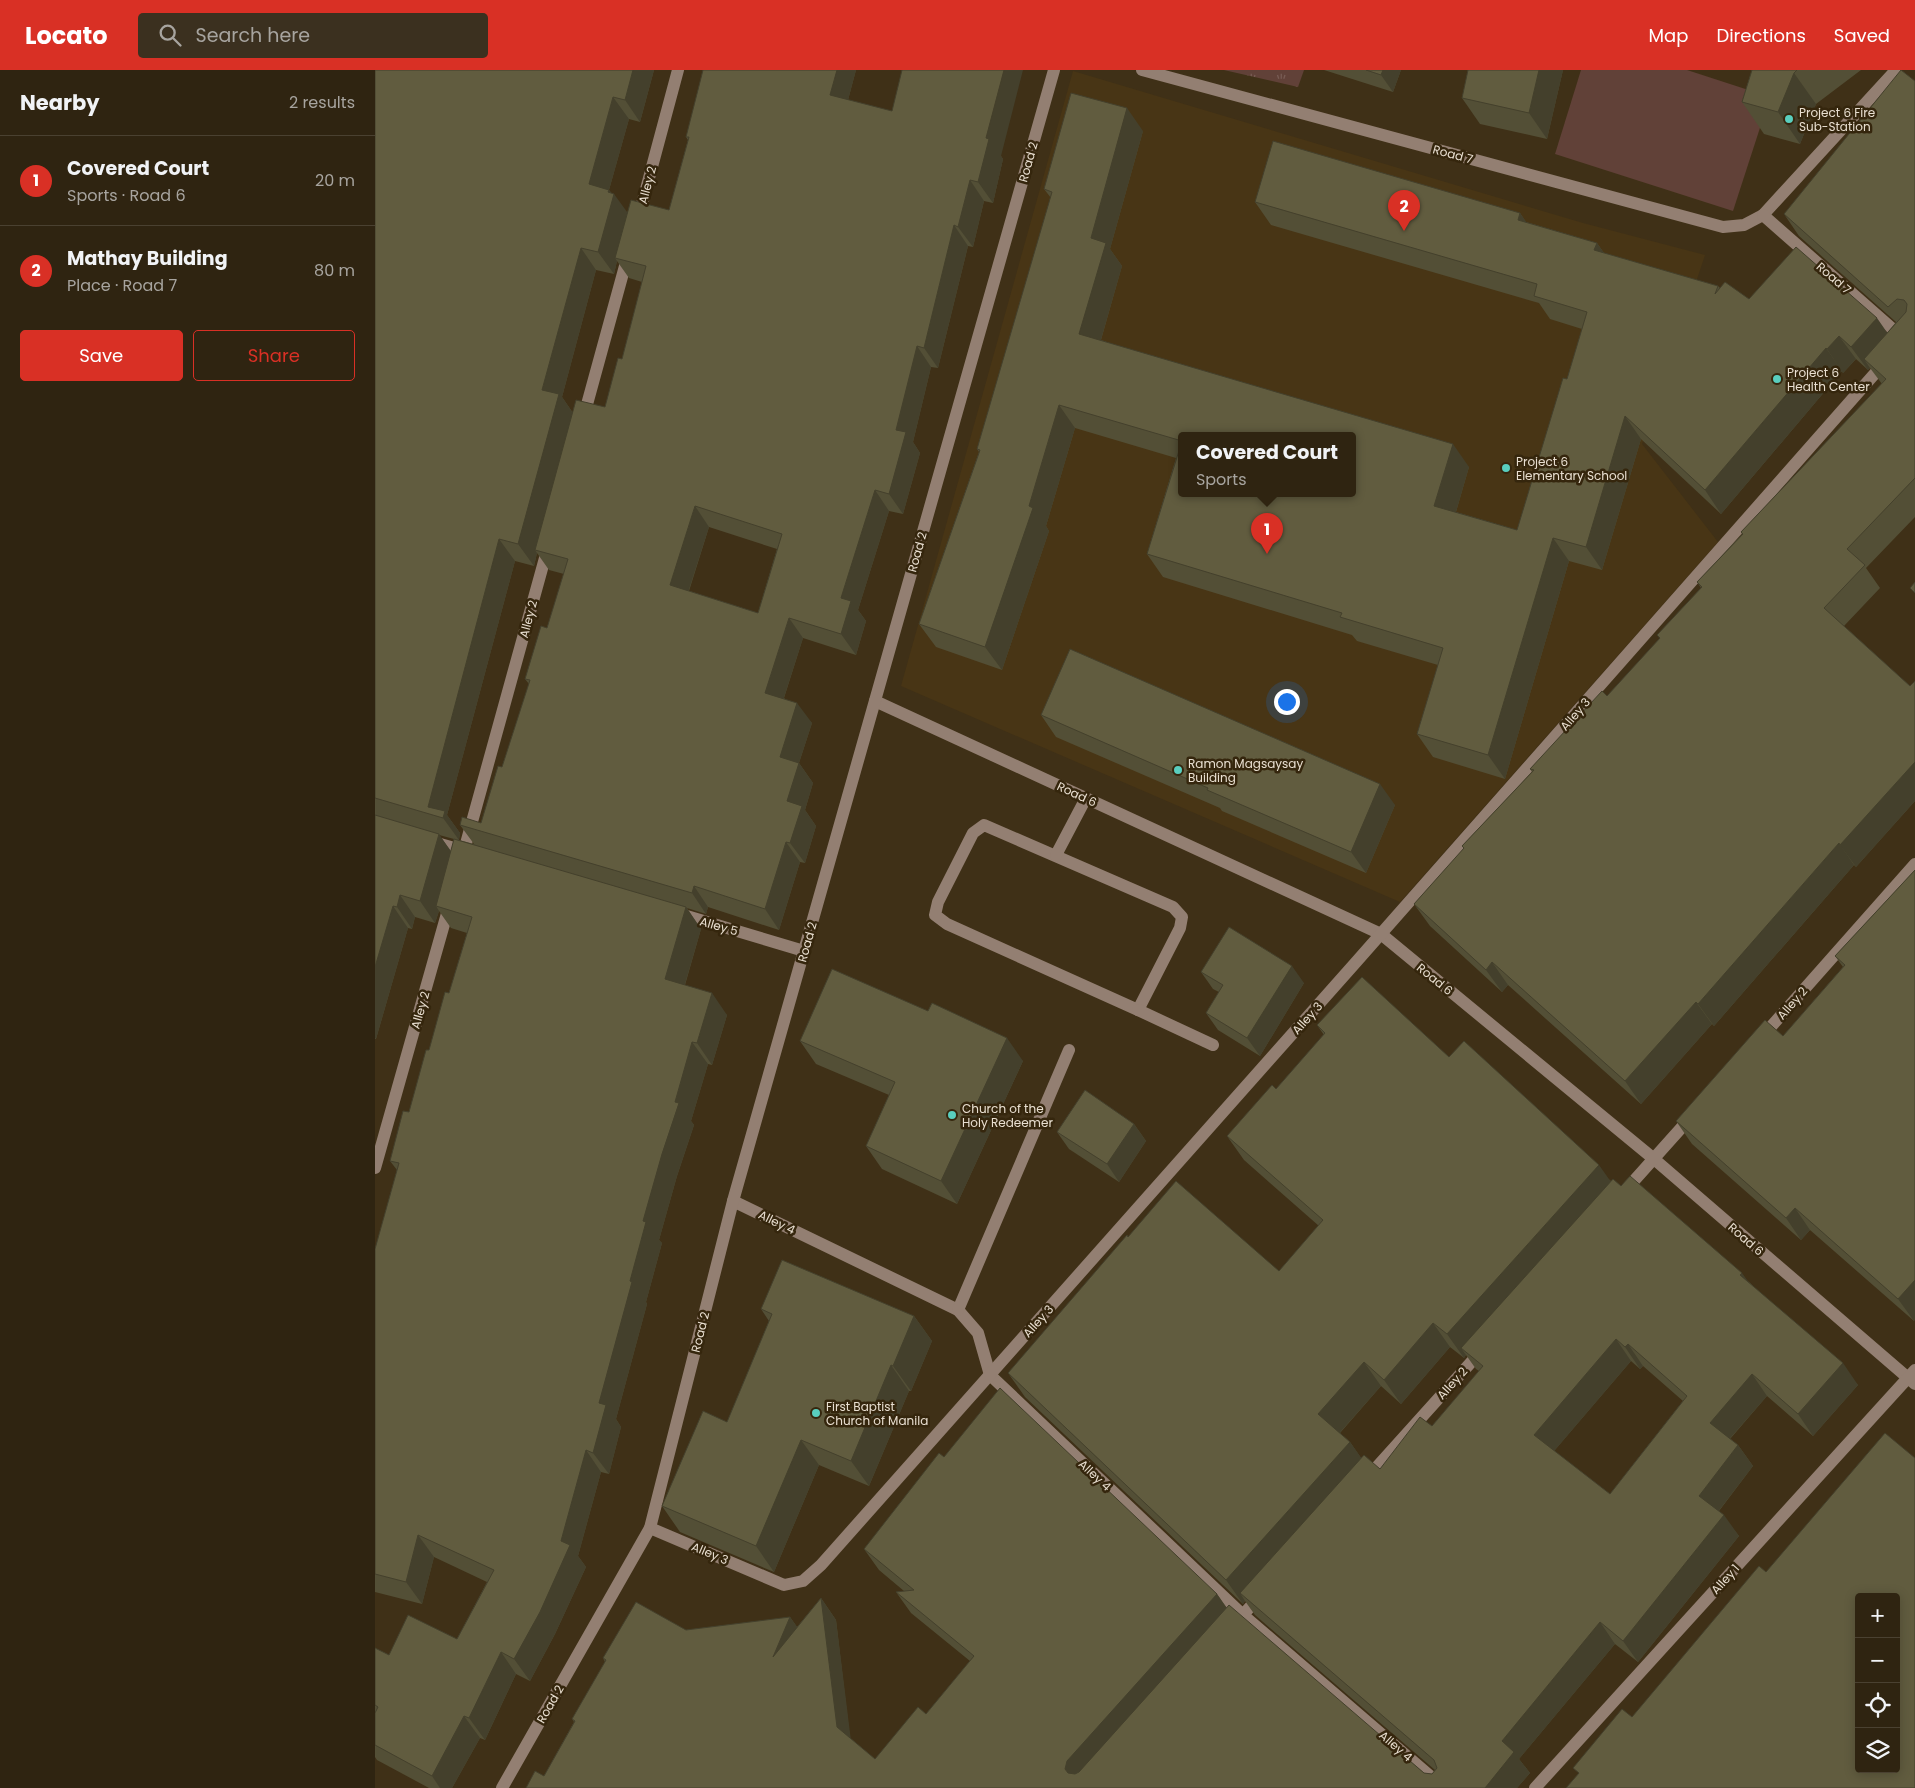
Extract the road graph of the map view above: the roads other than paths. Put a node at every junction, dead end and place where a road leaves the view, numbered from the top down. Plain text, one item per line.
1 (679, 70) edge
2 (1054, 70) edge
3 (1142, 70) edge
4 (1895, 70) edge
5 (1763, 215) junction
6 (1915, 328) edge
7 (1898, 347) junction
8 (581, 427) edge
9 (552, 533) edge
10 (875, 701) junction
11 (1086, 798) junction
12 (420, 838) edge
13 (464, 851) junction
14 (1056, 855) junction
15 (483, 856) edge
16 (1915, 864) edge
17 (459, 870) edge
18 (453, 889) edge
19 (672, 912) edge
20 (1381, 934) junction
21 (805, 951) junction
22 (1138, 1010) junction
23 (1213, 1045) dead end
24 (1752, 1048) edge
25 (1069, 1050) dead end
26 (1700, 1108) edge
27 (1654, 1159) junction
28 (375, 1168) edge
29 (733, 1201) junction
30 (1614, 1203) edge
31 (957, 1310) junction
32 (1489, 1342) edge
33 (990, 1376) junction
34 (1913, 1377) edge
35 (1358, 1488) edge
36 (650, 1528) junction
37 (1265, 1590) edge
38 (1243, 1614) junction
39 (1224, 1636) edge
40 (502, 1788) edge
41 (1444, 1788) edge
42 (1535, 1788) edge

1 - 8 street, Alley 2
2 - 10 street, Road 2
3 - 5 street, Road 7
4 - 5 street, Road 7
5 - 7 street, Road 7
6 - 7 street, Alley 3
7 - 20 street, Alley 3
9 - 13 street, Alley 2
10 - 11 street, Road 6
10 - 21 street, Road 2
11 - 14 street
11 - 20 street, Road 6
12 - 13 street
13 - 15 street
13 - 17 street, Alley 2
14 - 22 street
14 - 22 street
16 - 24 street, Alley 2
18 - 28 street, Alley 2
19 - 21 street, Alley 5
20 - 27 street, Road 6
20 - 33 street, Alley 3
21 - 29 street, Road 2
22 - 23 street
25 - 31 street
26 - 27 street
27 - 30 street
27 - 34 street, Road 6
29 - 31 street, Alley 4
29 - 36 street, Road 2
31 - 33 street, Alley 4
32 - 35 street, Alley 2
33 - 36 street, Alley 3
33 - 38 street, Alley 4
34 - 42 street, Alley 1
36 - 40 street, Road 2
37 - 38 street
38 - 39 street
38 - 41 street, Alley 4

